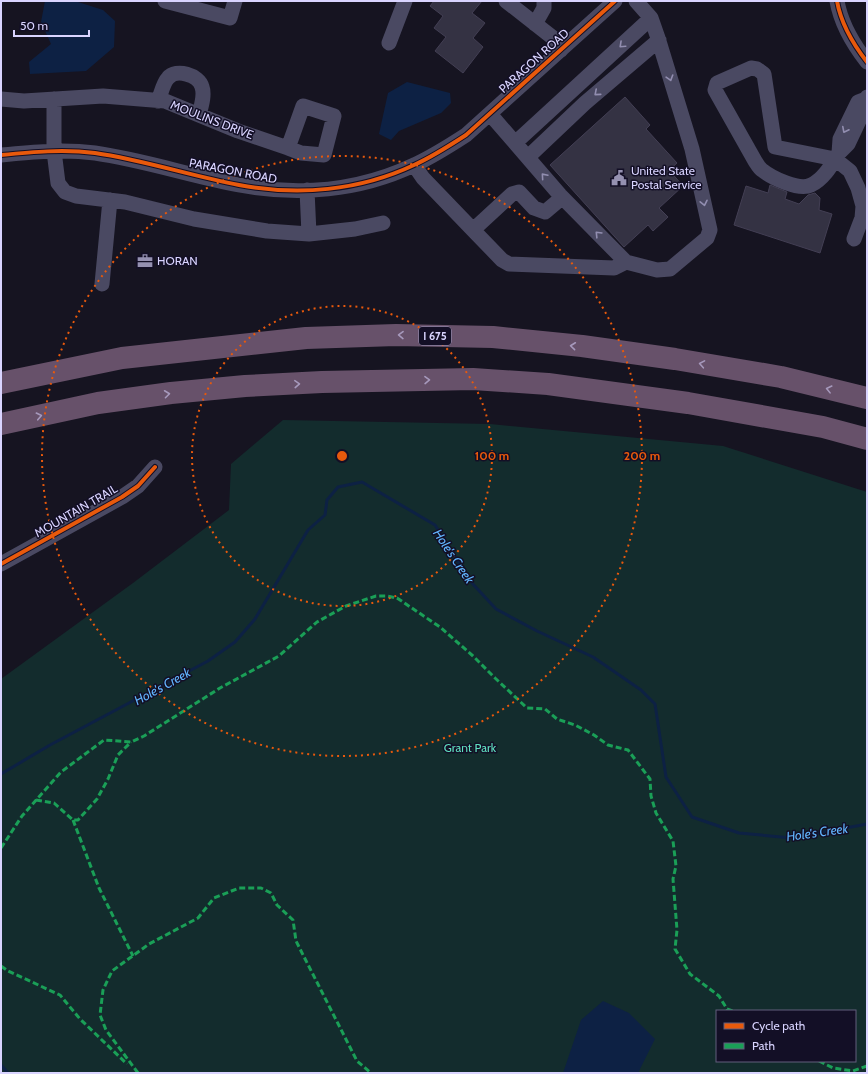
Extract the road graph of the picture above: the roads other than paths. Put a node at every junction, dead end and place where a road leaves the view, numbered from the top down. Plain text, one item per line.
1 (165, 1) edge
2 (235, 1) edge
3 (405, 1) edge
4 (506, 1) edge
5 (544, 1) edge
6 (615, 1) edge
7 (636, 1) edge
8 (837, 1) edge
9 (651, 18) junction
10 (535, 24) junction
11 (659, 40) junction
12 (389, 43) dead end
13 (561, 50) junction
14 (867, 62) edge
15 (867, 98) edge
16 (1, 99) edge
17 (54, 99) junction
18 (158, 101) junction
19 (490, 114) junction
20 (199, 115) junction
21 (515, 143) junction
22 (776, 147) junction
23 (294, 150) dead end
24 (54, 151) junction
25 (1, 155) edge
26 (751, 155) junction
27 (837, 156) junction
28 (528, 157) junction
29 (414, 165) junction
30 (307, 190) junction
31 (560, 195) junction
32 (110, 200) junction
33 (383, 223) dead end
34 (474, 230) junction
35 (309, 234) junction
36 (854, 239) dead end
37 (626, 262) junction
38 (102, 284) dead end
39 (1, 383) edge
40 (867, 398) edge
41 (1, 424) edge
42 (867, 439) edge
43 (155, 467) dead end
44 (1, 564) edge

1 - 2 street
3 - 12 street
4 - 10 street
5 - 10 street
6 - 13 street, PARAGON ROAD
7 - 9 street
8 - 14 street
9 - 11 street
9 -> 21 street
10 - 13 street
11 -> 28 street
11 -> 37 street
13 - 19 street, PARAGON ROAD
15 - 27 street
16 - 17 street, MOULINS DRIVE
17 - 18 street, MOULINS DRIVE
17 - 24 street
18 - 20 street, MOULINS DRIVE
18 - 20 street
19 - 21 street
19 - 29 street, PARAGON ROAD
20 - 23 street, MOULINS DRIVE
21 - 28 street
22 - 26 street
22 - 26 street
22 - 27 street
24 - 25 street, PARAGON ROAD
24 - 30 street, PARAGON ROAD
24 - 32 street
26 - 27 street
27 - 36 street
31 -> 28 street
29 - 30 street, PARAGON ROAD
29 - 34 street
30 - 35 street
31 - 34 street
37 -> 31 street
32 - 35 street
32 - 38 street
33 - 35 street
34 - 37 street
40 -> 39 highway, I 675
41 -> 42 highway
43 - 44 street, MOUNTAIN TRAIL

